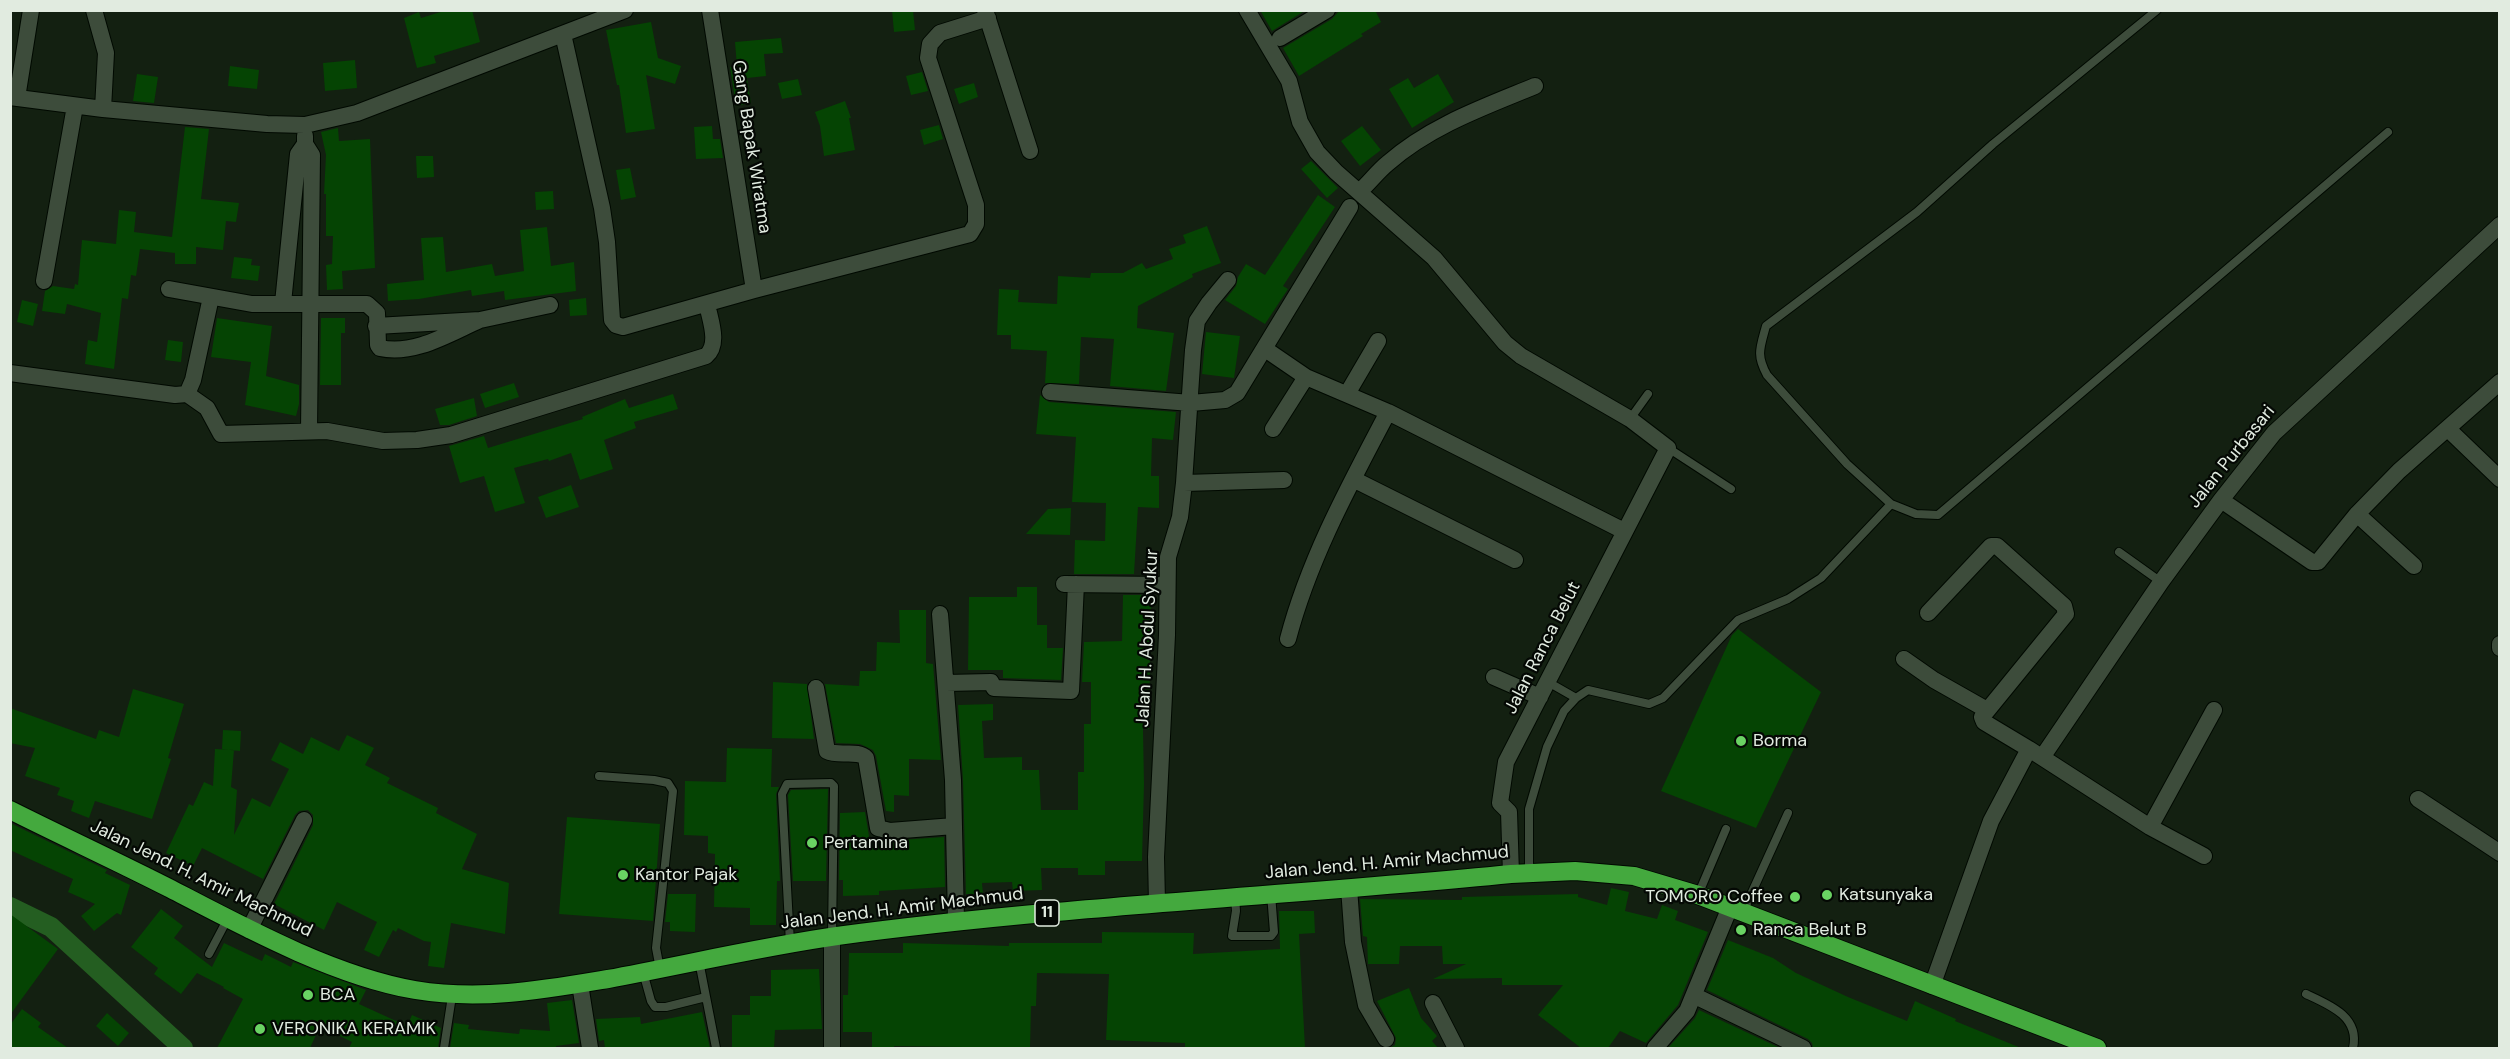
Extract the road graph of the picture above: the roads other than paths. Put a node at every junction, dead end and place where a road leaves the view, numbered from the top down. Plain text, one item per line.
1 (31, 10) edge
2 (94, 10) edge
3 (625, 10) edge
4 (710, 10) edge
5 (1247, 10) edge
6 (1327, 10) edge
7 (2157, 10) edge
8 (987, 14) edge
9 (563, 34) junction
10 (1280, 38) dead end
11 (1535, 86) dead end
12 (14, 97) edge
13 (75, 106) junction
14 (103, 109) junction
15 (305, 125) junction
16 (2388, 132) dead end
17 (304, 144) junction
18 (1030, 151) dead end
19 (1355, 199) junction
20 (2499, 225) edge
21 (1228, 280) dead end
22 (44, 281) dead end
23 (169, 289) dead end
24 (754, 290) junction
25 (211, 297) junction
26 (283, 303) junction
27 (311, 303) junction
28 (707, 304) junction
29 (550, 305) dead end
30 (480, 320) junction
31 (376, 326) junction
32 (1378, 341) dead end
33 (1265, 349) junction
34 (10, 373) edge
35 (1306, 377) junction
36 (2499, 382) edge
37 (1050, 392) dead end
38 (187, 394) junction
39 (1347, 394) junction
40 (1648, 394) dead end
41 (1191, 403) junction
42 (1388, 412) junction
43 (1630, 419) junction
44 (1273, 429) dead end
45 (2448, 429) junction
46 (309, 431) junction
47 (1668, 448) junction
48 (1353, 479) junction
49 (2499, 479) edge
50 (1284, 480) dead end
51 (1184, 483) junction
52 (1731, 489) dead end
53 (2221, 500) junction
54 (1891, 504) junction
55 (2357, 514) junction
56 (1624, 531) junction
57 (2120, 552) dead end
58 (1515, 560) dead end
59 (2414, 566) dead end
60 (2161, 582) junction
61 (1166, 585) junction
62 (1928, 613) dead end
63 (939, 614) dead end
64 (1287, 639) dead end
65 (2499, 644) edge
66 (2499, 648) edge
67 (1904, 659) dead end
68 (1494, 677) dead end
69 (946, 683) junction
70 (1555, 686) dead end
71 (816, 688) dead end
72 (1540, 697) junction
73 (1576, 698) junction
74 (1987, 710) junction
75 (2214, 710) dead end
76 (2036, 752) junction
77 (599, 776) dead end
78 (2418, 799) dead end
79 (10, 810) edge
80 (1788, 813) dead end
81 (304, 820) dead end
82 (954, 826) junction
83 (2150, 827) junction
84 (1726, 829) dead end
85 (2499, 853) edge
86 (2204, 856) dead end
87 (1520, 874) junction
88 (1349, 888) junction
89 (1271, 894) junction
90 (1698, 895) junction
91 (1235, 897) junction
92 (1157, 903) junction
93 (1737, 909) junction
94 (228, 918) junction
95 (956, 921) junction
96 (249, 930) junction
97 (831, 937) junction
98 (790, 943) junction
99 (209, 954) dead end
100 (699, 961) junction
101 (652, 971) junction
102 (580, 984) junction
103 (1932, 986) junction
104 (2306, 994) dead end
105 (452, 996) junction
106 (1695, 996) junction
107 (706, 997) junction
108 (1433, 1003) dead end
109 (1386, 1039) dead end
110 (444, 1048) edge
111 (590, 1048) edge
112 (716, 1048) edge
113 (832, 1048) edge
114 (1456, 1048) edge
115 (1655, 1048) edge
116 (1803, 1048) edge
117 (2097, 1048) edge
118 (2353, 1048) edge

1 - 12 street
2 - 14 street
3 - 9 street
4 - 24 street, Gang Bapak Wiratma
5 - 19 street
6 - 10 street
7 - 54 lane
8 - 18 street
8 - 24 street
9 - 15 street
9 - 28 street
11 - 19 street
12 - 13 street
13 - 14 street
13 - 22 street
14 - 15 street
15 - 17 street
16 - 54 lane
17 - 26 street
17 - 27 street
19 - 33 street
19 - 43 street
20 - 53 street, Jalan Purbasari
21 - 41 street, Jalan H. Abdul Syukur
23 - 25 street
24 - 28 street
25 - 26 street
25 - 38 street
26 - 27 street
27 - 31 street
27 - 46 street
28 - 46 street
29 - 30 street
30 - 31 street
30 - 31 street
32 - 39 street
33 - 35 street
33 - 41 street
34 - 38 street
35 - 39 street
35 - 44 street
36 - 45 street
37 - 41 street
38 - 46 street
39 - 42 street
40 - 43 lane
41 - 51 street, Jalan H. Abdul Syukur
42 - 48 street
42 - 56 street
43 - 47 street
45 - 49 street
45 - 55 street
47 - 52 lane
47 - 56 street, Jalan Ranca Belut
48 - 58 street
48 - 64 street
50 - 51 street
51 - 61 street, Jalan H. Abdul Syukur
53 - 55 street
53 - 60 street, Jalan Purbasari
54 - 73 lane
55 - 59 street
56 - 72 street, Jalan Ranca Belut
57 - 60 lane
60 - 76 street, Jalan Purbasari
61 - 69 street
61 - 92 street, Jalan H. Abdul Syukur
62 - 74 street
63 - 69 street
65 - 66 street
67 - 74 street
68 - 72 street
69 - 82 street
70 - 73 lane
71 - 82 street
72 - 87 street, Jalan Ranca Belut
73 - 87 lane
74 - 76 street
75 - 83 street
76 - 83 street
76 - 103 street, Jalan Purbasari
77 - 101 lane
78 - 85 street
79 - 94 highway, Jalan Jend. H. Amir Machmud / 11
80 - 93 lane
81 - 96 street
82 - 95 street
83 - 86 street
84 - 90 lane
87 - 88 highway, Jalan Jend. H. Amir Machmud / 11
87 - 90 highway, Jalan Jend. H. Amir Machmud / 11
88 - 89 highway, Jalan Jend. H. Amir Machmud / 11
88 - 109 street
89 - 91 highway, Jalan Jend. H. Amir Machmud / 11
89 - 91 lane
90 - 93 highway, Jalan Jend. H. Amir Machmud / 11
91 - 92 highway, Jalan Jend. H. Amir Machmud / 11
92 - 95 highway, Jalan Jend. H. Amir Machmud / 11
93 - 103 highway, Jalan Jend. H. Amir Machmud / 11
93 - 106 street
94 - 96 highway, Jalan Jend. H. Amir Machmud / 11
94 - 99 lane
95 - 97 highway, Jalan Jend. H. Amir Machmud / 11
96 - 105 highway, Jalan Jend. H. Amir Machmud / 11
97 - 98 highway, Jalan Jend. H. Amir Machmud / 11
97 - 98 lane
97 - 113 street
98 - 100 highway, Jalan Jend. H. Amir Machmud / 11
100 - 101 highway, Jalan Jend. H. Amir Machmud / 11
100 - 107 lane
101 - 102 highway, Jalan Jend. H. Amir Machmud / 11
101 - 107 lane
102 - 105 highway, Jalan Jend. H. Amir Machmud / 11
102 - 111 street
103 - 117 highway, Jalan Jend. H. Amir Machmud / 11
104 - 118 lane
105 - 110 lane
106 - 115 street
106 - 116 street
107 - 112 lane
108 - 114 street

